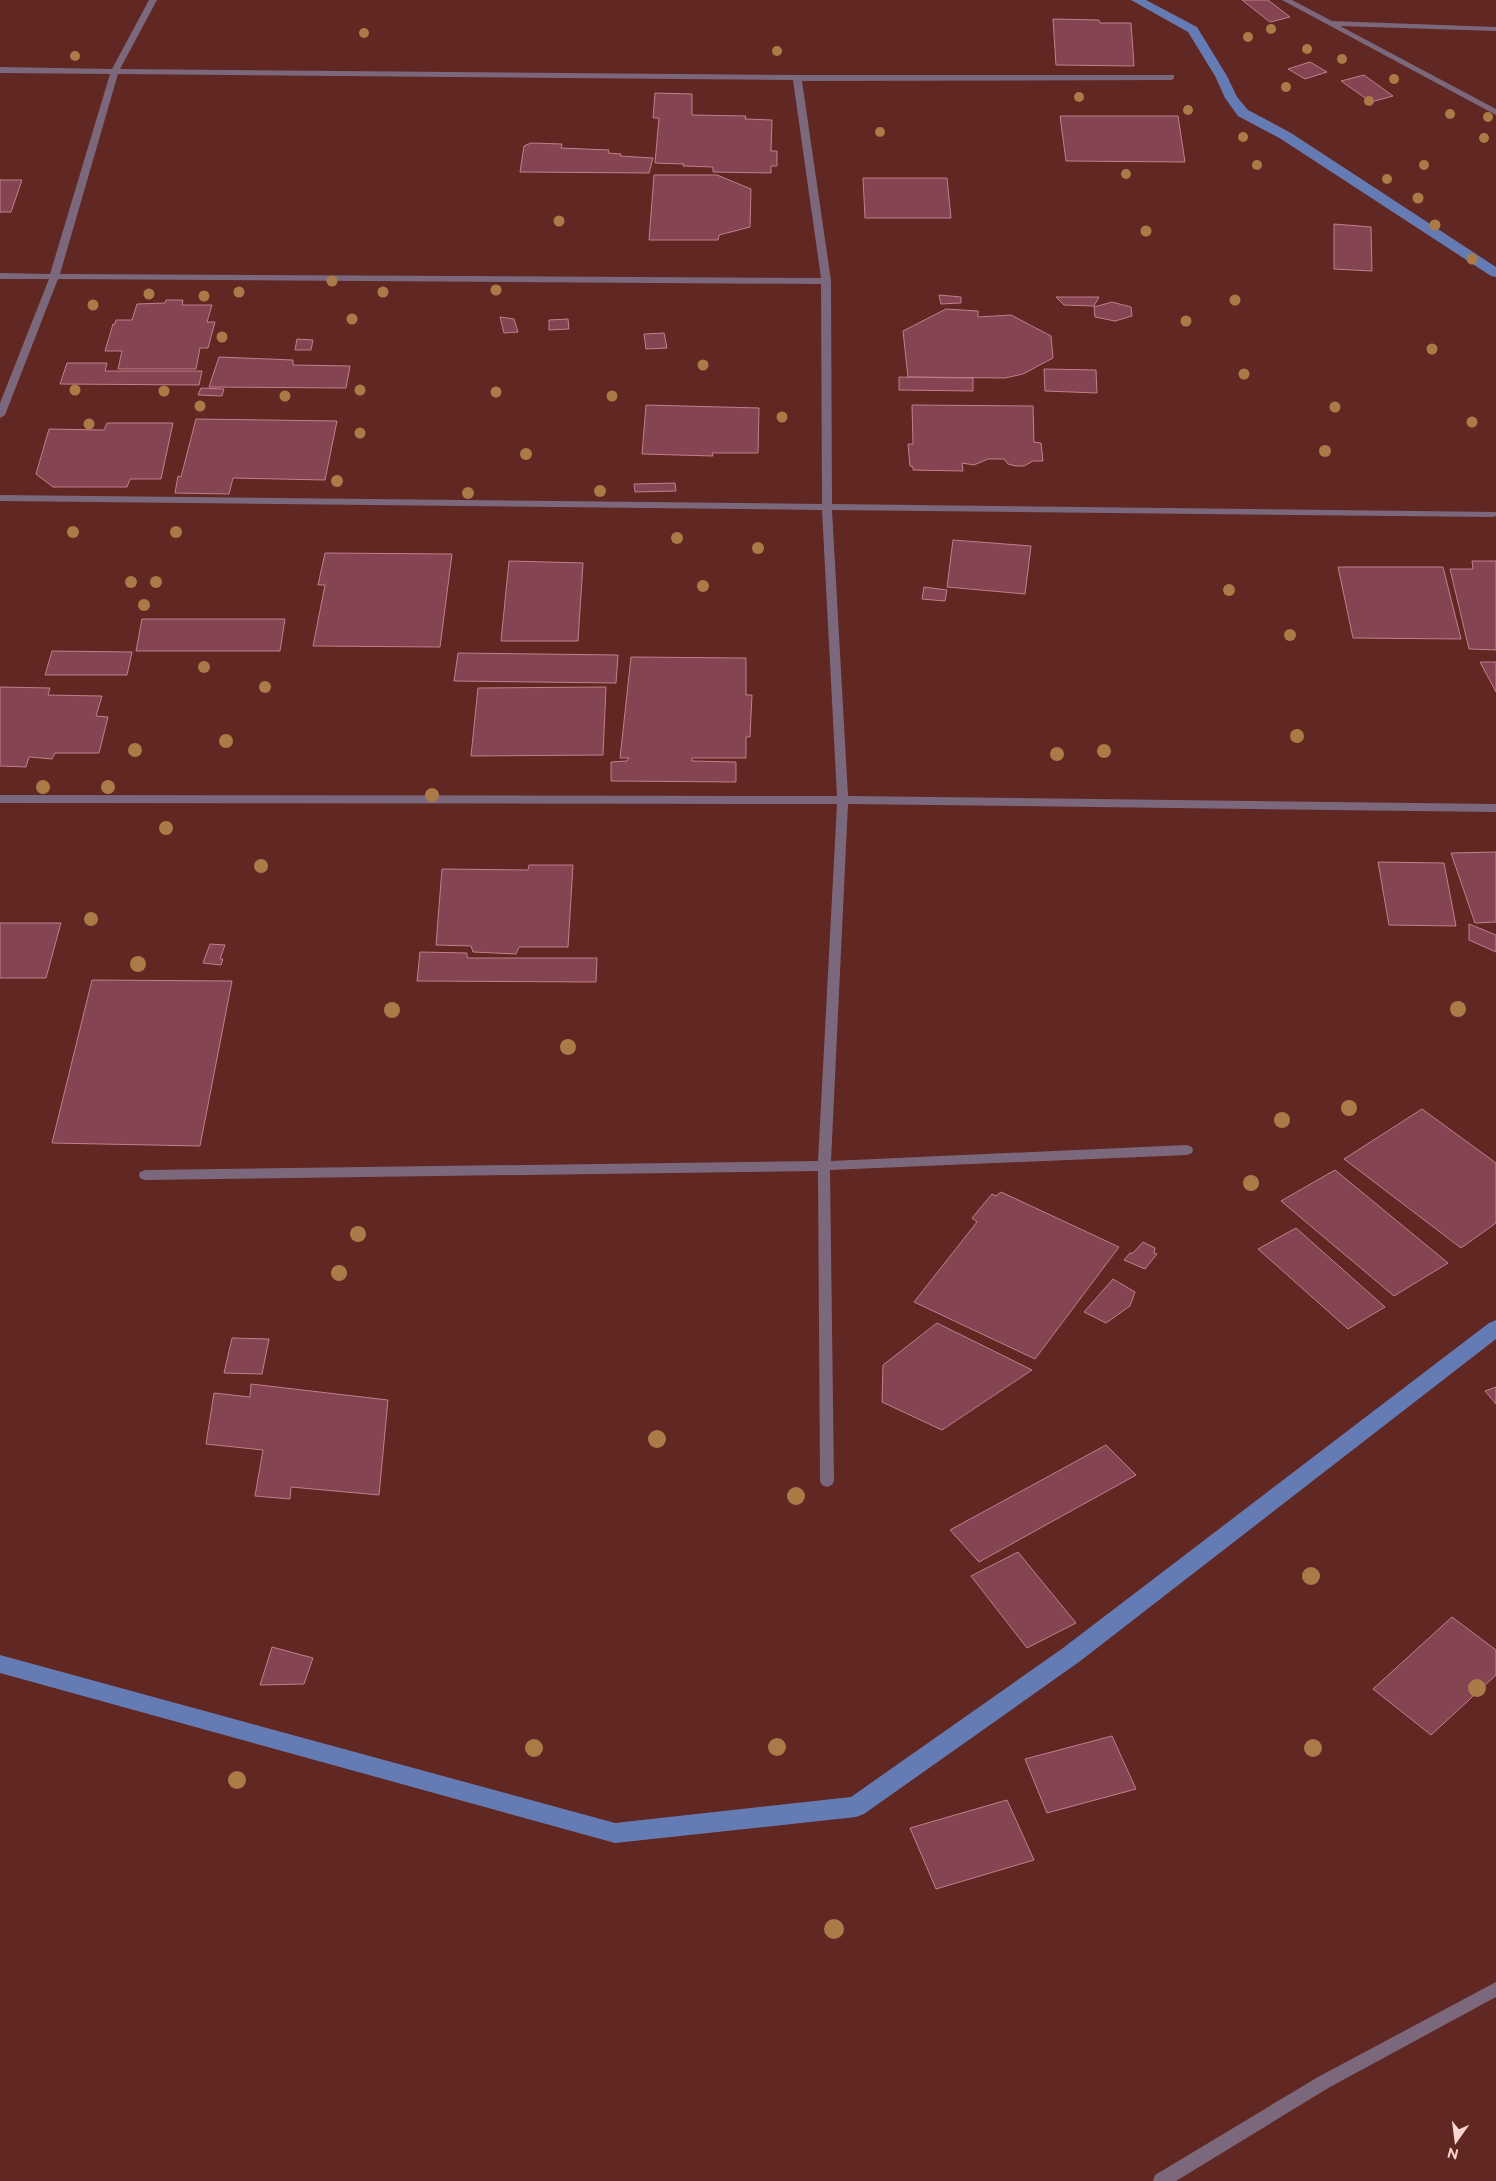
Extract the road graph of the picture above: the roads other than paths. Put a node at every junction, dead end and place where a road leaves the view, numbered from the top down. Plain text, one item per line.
1 (153, 0) edge
2 (1286, 0) edge
3 (1329, 23) junction
4 (1496, 29) edge
5 (0, 70) edge
6 (115, 70) junction
7 (1171, 77) dead end
8 (797, 78) junction
9 (1496, 112) edge
10 (0, 276) edge
11 (54, 277) junction
12 (826, 281) junction
13 (0, 414) edge
14 (0, 498) edge
15 (828, 507) junction
16 (1494, 514) dead end
17 (0, 798) edge
18 (842, 800) junction
19 (1496, 808) edge
20 (1187, 1150) dead end
21 (824, 1166) junction
22 (145, 1175) dead end
23 (827, 1481) dead end
24 (1496, 1989) edge
25 (1161, 2181) edge

1 - 6 street
2 - 3 street
3 - 4 street
3 - 9 street
5 - 6 street
6 - 8 street
6 - 11 street
7 - 8 street
8 - 12 street
10 - 11 street
11 - 12 street
11 - 13 street
12 - 15 street
14 - 15 street
15 - 16 street
15 - 18 street
17 - 18 street
18 - 19 street
18 - 21 street
20 - 21 street
21 - 22 street
21 - 23 street
24 - 25 street

